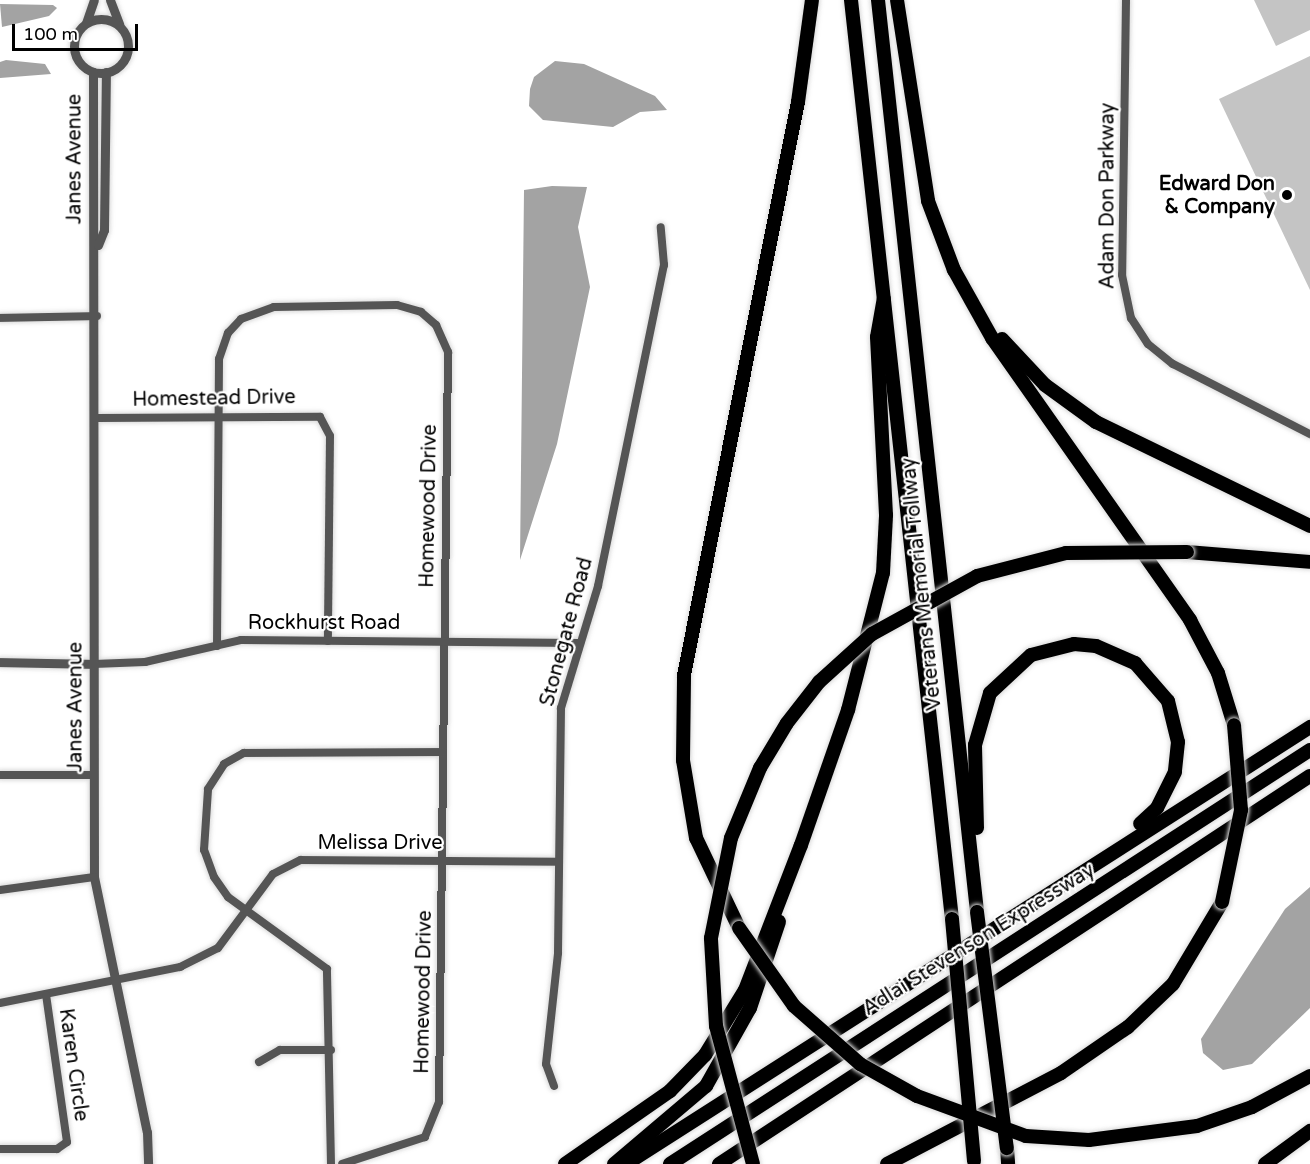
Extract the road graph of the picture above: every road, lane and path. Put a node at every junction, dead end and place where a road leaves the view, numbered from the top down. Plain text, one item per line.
1 (94, 0) edge
2 (110, 0) edge
3 (812, 0) edge
4 (851, 0) edge
5 (878, 0) edge
6 (897, 0) edge
7 (1126, 0) edge
8 (86, 23) junction
9 (120, 26) junction
10 (93, 72) junction
11 (106, 72) junction
12 (661, 227) dead end
13 (98, 245) junction
14 (964, 290) junction
15 (884, 299) junction
16 (97, 316) junction
17 (0, 318) edge
18 (219, 415) junction
19 (97, 418) junction
20 (1310, 434) edge
21 (1310, 526) edge
22 (1310, 562) edge
23 (328, 641) junction
24 (444, 642) junction
25 (579, 643) junction
26 (217, 646) junction
27 (0, 662) edge
28 (94, 664) junction
29 (1310, 726) edge
30 (1310, 750) edge
31 (443, 752) junction
32 (0, 775) edge
33 (93, 775) junction
34 (1310, 776) edge
35 (801, 845) junction
36 (444, 859) junction
37 (556, 862) junction
38 (94, 877) junction
39 (0, 890) edge
40 (1036, 899) junction
41 (976, 906) junction
42 (247, 909) junction
43 (114, 982) junction
44 (46, 995) junction
45 (0, 1003) edge
46 (331, 1050) junction
47 (260, 1062) dead end
48 (1310, 1076) edge
49 (554, 1086) dead end
50 (1310, 1131) edge
51 (0, 1149) edge
52 (974, 1163) edge
53 (148, 1164) edge
54 (331, 1164) edge
55 (342, 1164) edge
56 (565, 1164) edge
57 (614, 1164) edge
58 (626, 1164) edge
59 (670, 1164) edge
60 (718, 1164) edge
61 (753, 1164) edge
62 (887, 1164) edge
63 (1008, 1164) edge
64 (1265, 1164) edge

1 - 8 street, Janes Avenue
2 - 9 street, Janes Avenue
3 - 48 highway, bridge
4 - 15 highway, Veterans Memorial Tollway
5 - 41 highway, Veterans Memorial Tollway
6 - 14 highway
7 - 20 street, Adam Don Parkway
8 - 9 street
8 - 10 street, Janes Avenue
9 - 11 street, Janes Avenue
10 - 11 street, Janes Avenue
10 - 13 street, Janes Avenue
11 - 13 street, Janes Avenue
12 - 25 street, Stonegate Road
13 - 16 street, Janes Avenue
14 - 21 highway
14 - 62 highway, bridge
15 - 35 highway
15 - 52 highway, Veterans Memorial Tollway, bridge
16 - 17 street
16 - 19 street, Janes Avenue
18 - 19 street, Homestead Drive
18 - 23 street, Homestead Drive
18 - 24 street, Homewood Drive
18 - 26 street, Homewood Drive
19 - 28 street, Janes Avenue
22 - 61 highway, bridge
23 - 24 street, Rockhurst Road
23 - 26 street, Rockhurst Road
24 - 25 street, Rockhurst Road
24 - 31 street, Homewood Drive
25 - 37 street, Stonegate Road
26 - 28 street, Rockhurst Road
27 - 28 street, Rockhurst Road
28 - 33 street, Janes Avenue
29 - 40 highway
30 - 59 highway, Adlai Stevenson Expressway
31 - 36 street, Homewood Drive
31 - 42 street
32 - 33 street
33 - 38 street, Janes Avenue
34 - 60 highway
35 - 56 highway
35 - 57 highway
36 - 37 street, Melissa Drive
36 - 42 street, Melissa Drive
36 - 55 street, Homewood Drive
37 - 49 street, Stonegate Road
38 - 39 street
38 - 43 street, Janes Avenue
40 - 41 highway
40 - 58 highway
41 - 63 highway, Veterans Memorial Tollway, bridge
42 - 43 street, Melissa Drive
42 - 46 street
43 - 44 street, Melissa Drive
43 - 53 street, Janes Avenue
44 - 45 street, Melissa Drive
44 - 51 street, Karen Circle
46 - 47 street
46 - 54 street
50 - 64 highway

